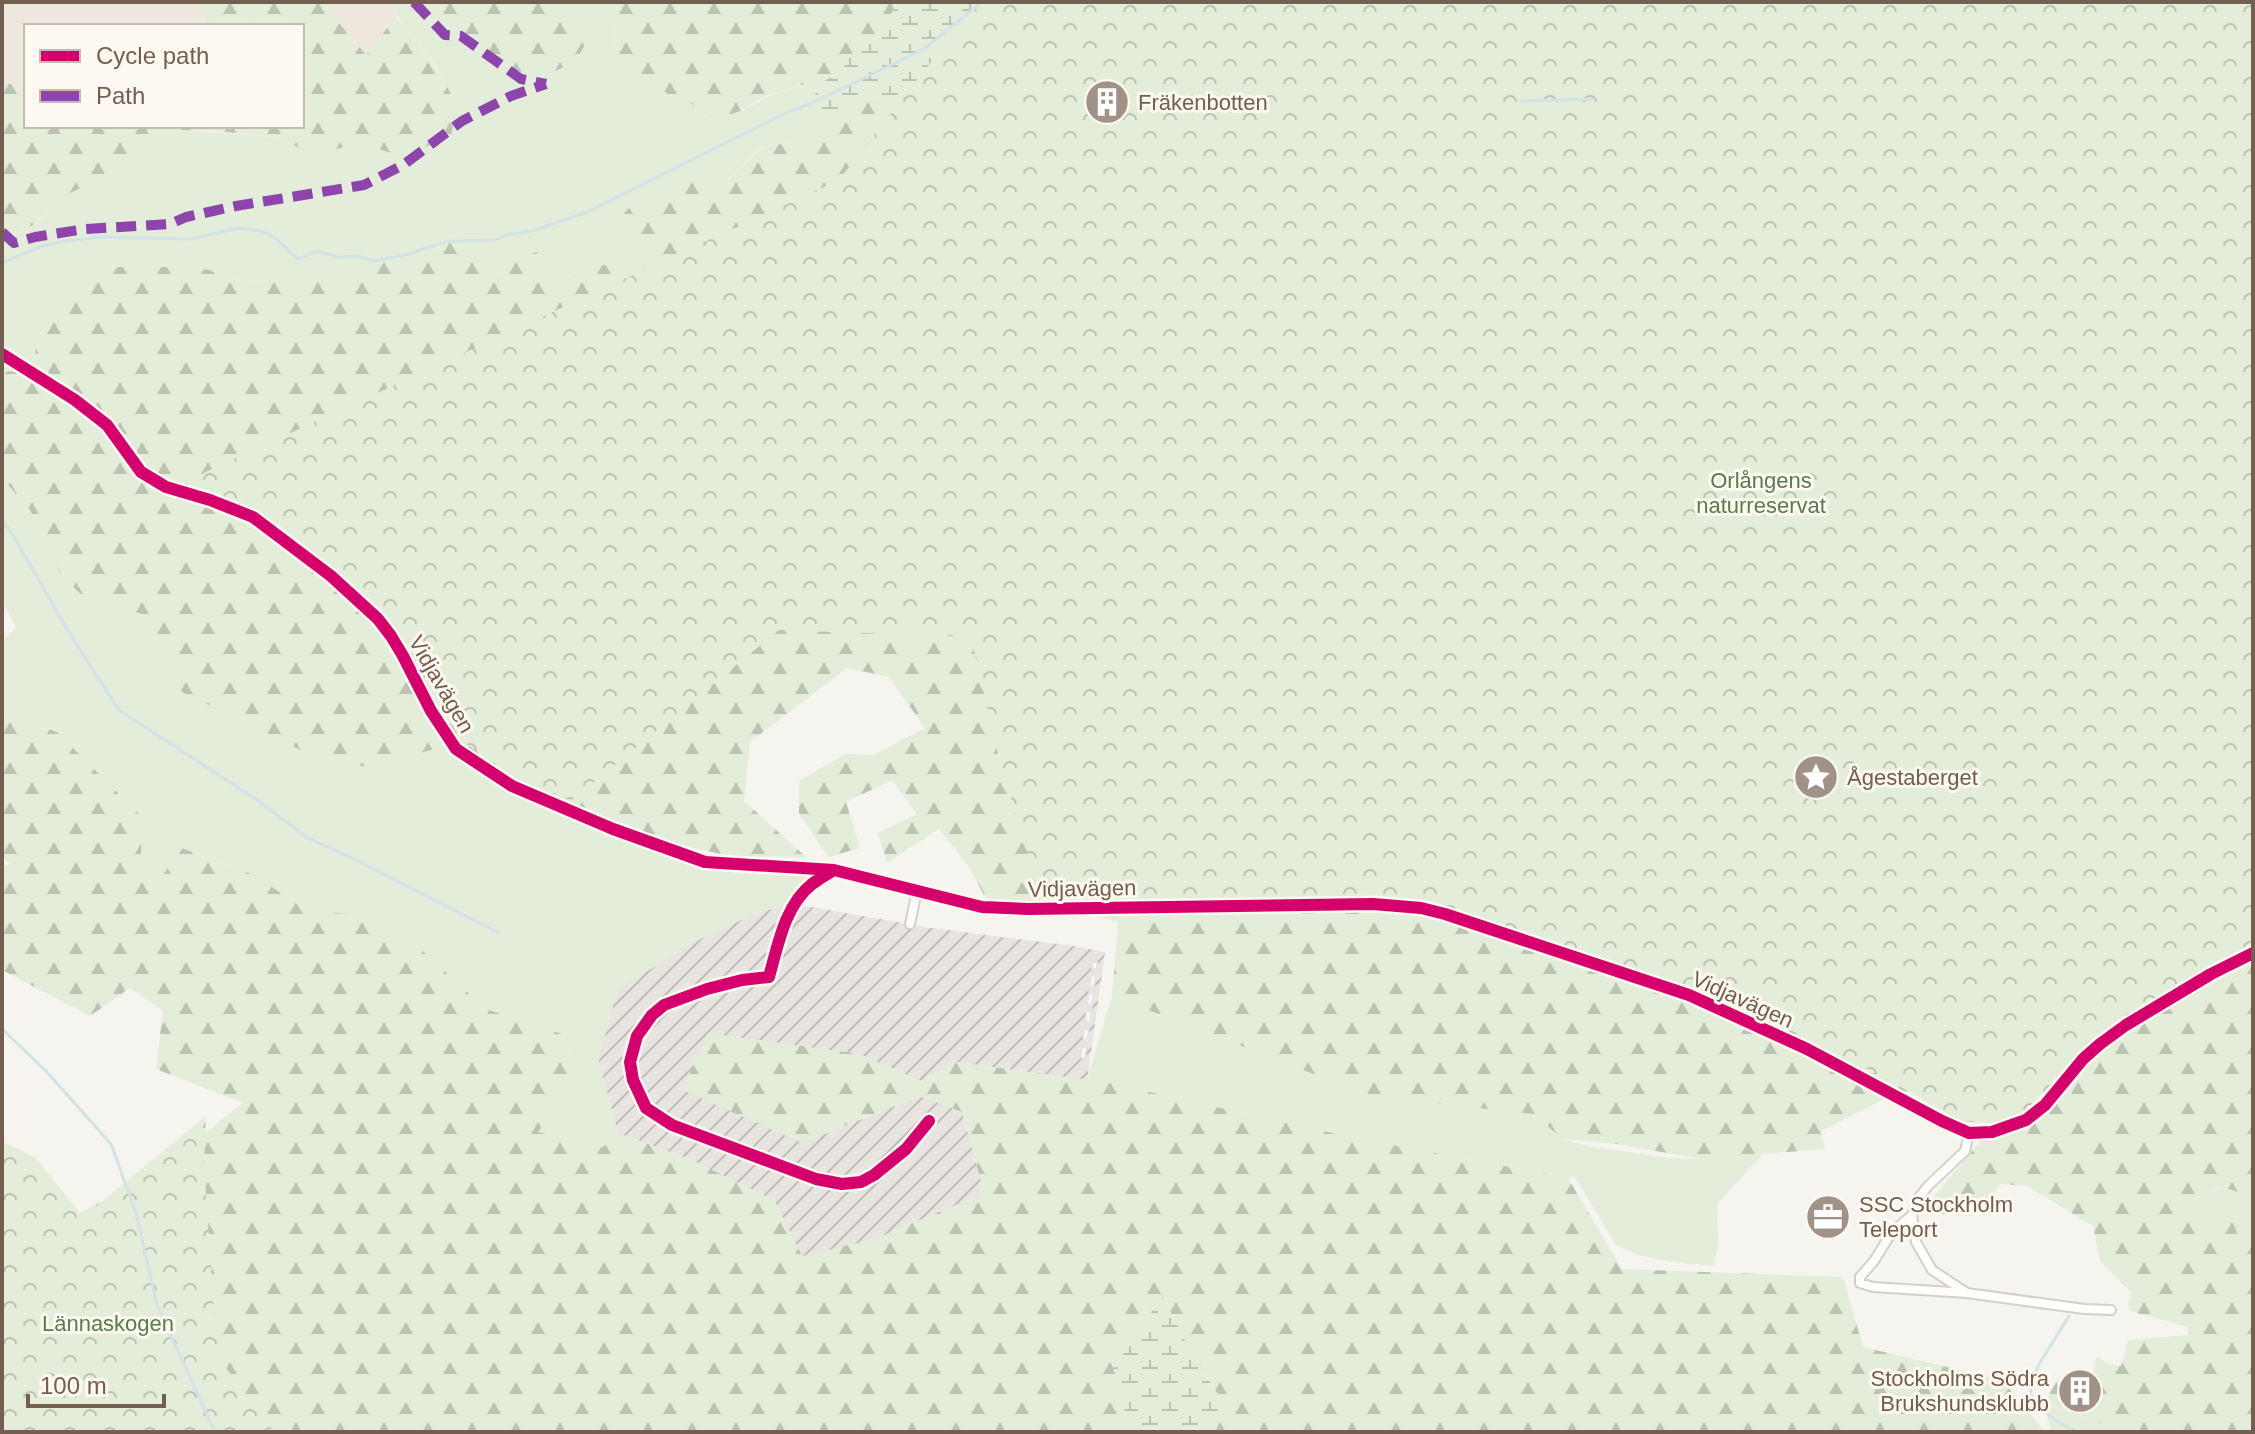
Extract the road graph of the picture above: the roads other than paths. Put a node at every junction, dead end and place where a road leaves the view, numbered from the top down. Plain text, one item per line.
1 (2, 354) edge
2 (834, 870) junction
3 (917, 891) junction
4 (910, 924) dead end
5 (2253, 953) edge
6 (929, 1121) dead end
7 (1969, 1133) junction
8 (1912, 1215) junction
9 (1967, 1293) junction
10 (2111, 1310) dead end

1 - 2 street, Vidjavägen
2 - 3 street, Vidjavägen
2 - 6 street
3 - 4 street
3 - 7 street, Vidjavägen
5 - 7 street
7 - 8 street
8 - 9 street
8 - 9 street
9 - 10 street

